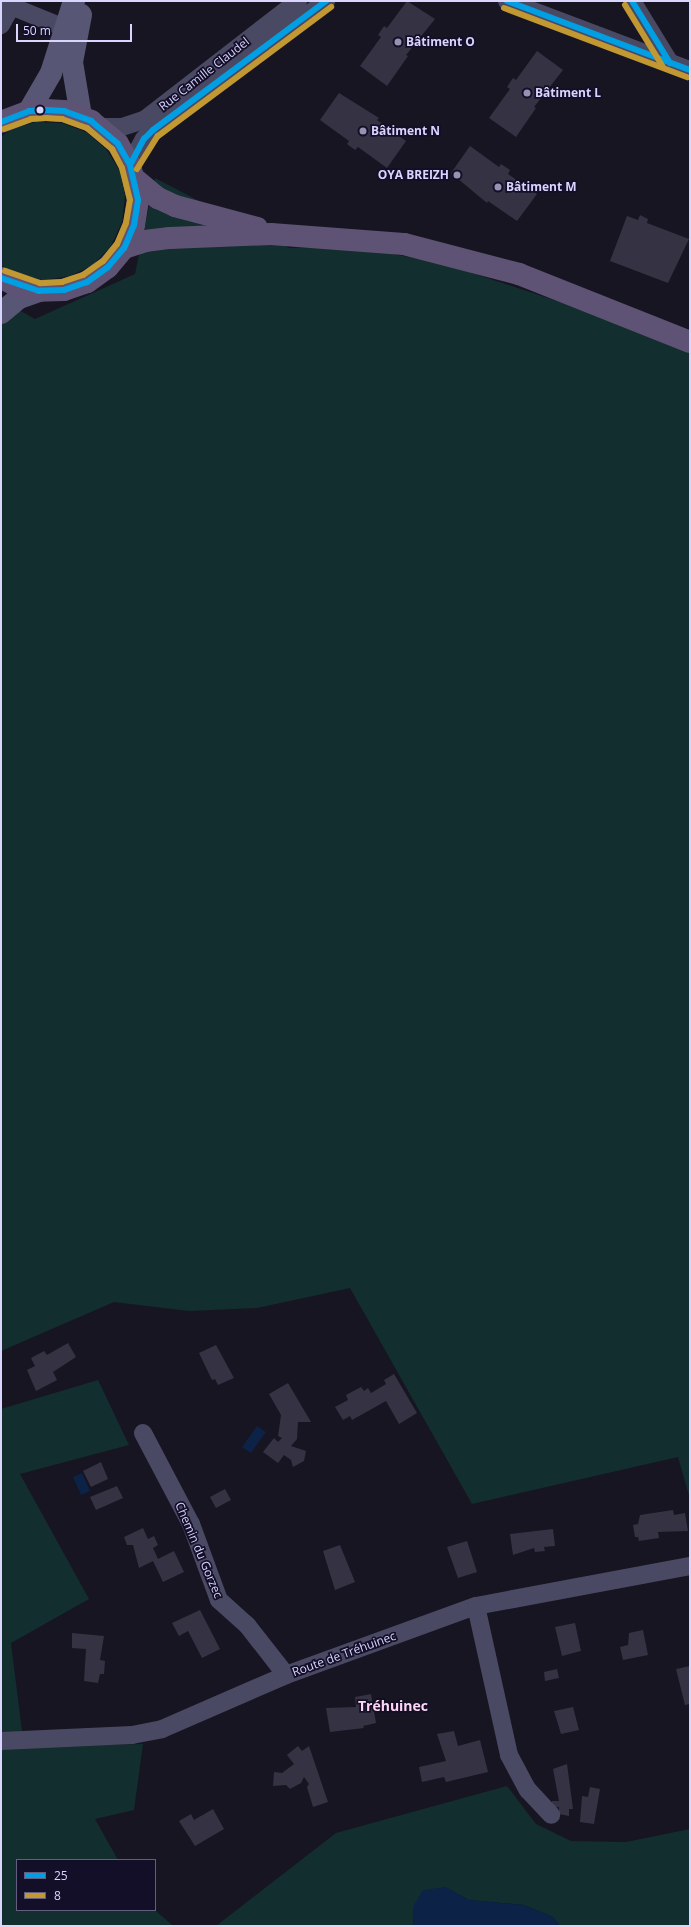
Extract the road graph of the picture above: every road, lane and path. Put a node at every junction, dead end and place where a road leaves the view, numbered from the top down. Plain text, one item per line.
1 (74, 1) edge
2 (84, 1) edge
3 (298, 1) edge
4 (326, 1) edge
5 (507, 1) edge
6 (632, 1) edge
7 (6, 4) edge
8 (1, 25) edge
9 (71, 30) junction
10 (670, 63) junction
11 (690, 70) edge
12 (29, 111) junction
13 (81, 116) junction
14 (1, 122) edge
15 (101, 127) junction
16 (133, 172) junction
17 (138, 200) junction
18 (250, 226) junction
19 (271, 234) junction
20 (124, 248) junction
21 (1, 278) edge
22 (39, 291) junction
23 (1, 313) edge
24 (690, 342) edge
25 (143, 1433) dead end
26 (690, 1566) edge
27 (476, 1606) junction
28 (286, 1675) junction
29 (1, 1741) edge
30 (551, 1815) dead end

1 - 9 main road
2 - 9 main road
3 - 15 street, Rue Camille Claudel
4 - 16 street, Rue Camille Claudel
5 - 10 street
6 - 10 street
7 - 8 street
7 - 9 street
9 - 12 main road
9 - 13 main road
10 - 11 street
12 - 13 main road
12 - 14 main road
13 - 15 main road
15 - 16 main road
16 - 17 main road
16 - 18 main road
17 - 18 main road
17 - 20 main road
18 - 19 main road
19 - 20 main road
19 - 24 main road
20 - 22 main road
21 - 22 main road
22 - 23 main road
25 - 28 street, Chemin du Gorzec
26 - 27 street, Route de Tréhuinec
27 - 28 street, Route de Tréhuinec
27 - 30 street
28 - 29 street, Route de Tréhuinec

